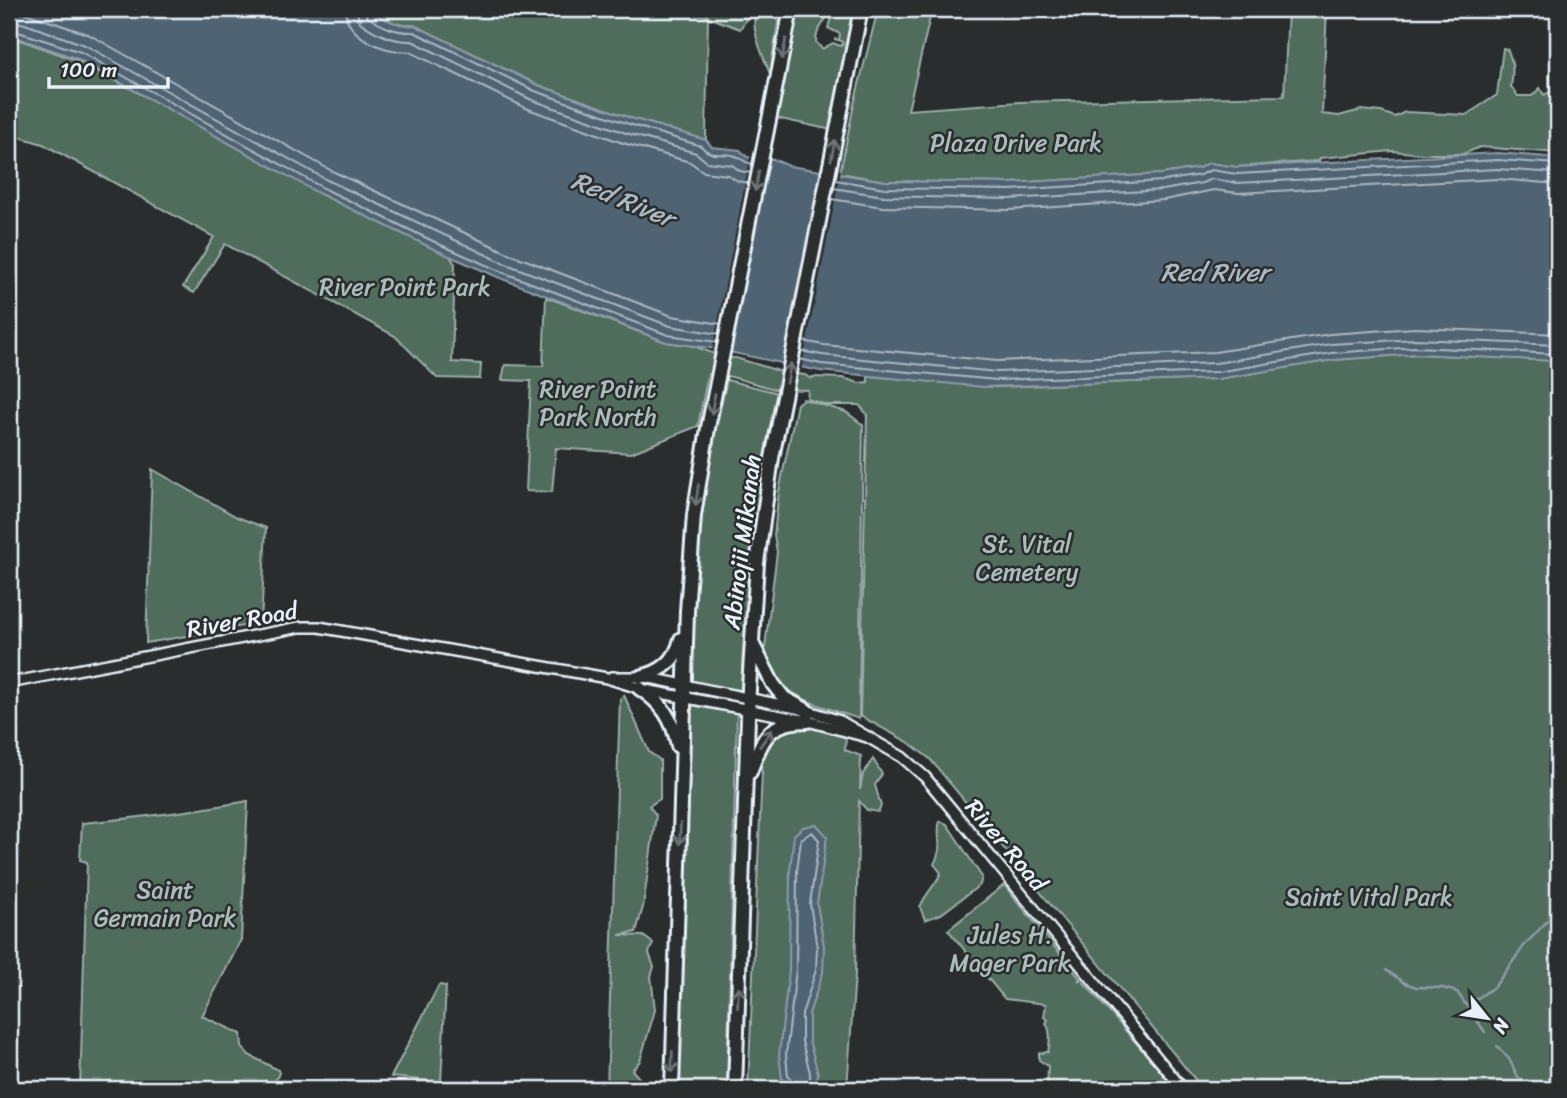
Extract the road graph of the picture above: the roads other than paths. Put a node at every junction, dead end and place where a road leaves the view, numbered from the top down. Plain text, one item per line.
1 (792, 9) edge
2 (861, 9) edge
3 (868, 9) edge
4 (847, 82) junction
5 (687, 611) junction
6 (751, 640) junction
7 (639, 682) junction
8 (9, 683) edge
9 (685, 691) junction
10 (749, 703) junction
11 (807, 715) junction
12 (682, 766) junction
13 (746, 782) junction
14 (672, 1089) edge
15 (735, 1089) edge
16 (1183, 1089) edge

1 -> 5 main road, Abinojii Mikanah
2 - 4 main road, Abinojii Mikanah
3 - 4 main road
6 -> 4 main road, Abinojii Mikanah
5 - 7 main road
5 - 9 main road, Abinojii Mikanah
6 - 10 main road, Abinojii Mikanah
6 - 11 main road
7 - 8 street, River Road
7 - 9 street, River Road
7 - 12 main road
9 - 10 street, River Road
9 - 12 main road, Abinojii Mikanah
10 - 11 street, River Road
10 - 11 street, River Road
10 - 13 main road, Abinojii Mikanah
13 -> 11 main road
11 - 16 street, River Road
12 -> 14 main road, Abinojii Mikanah
15 -> 13 main road, Abinojii Mikanah

